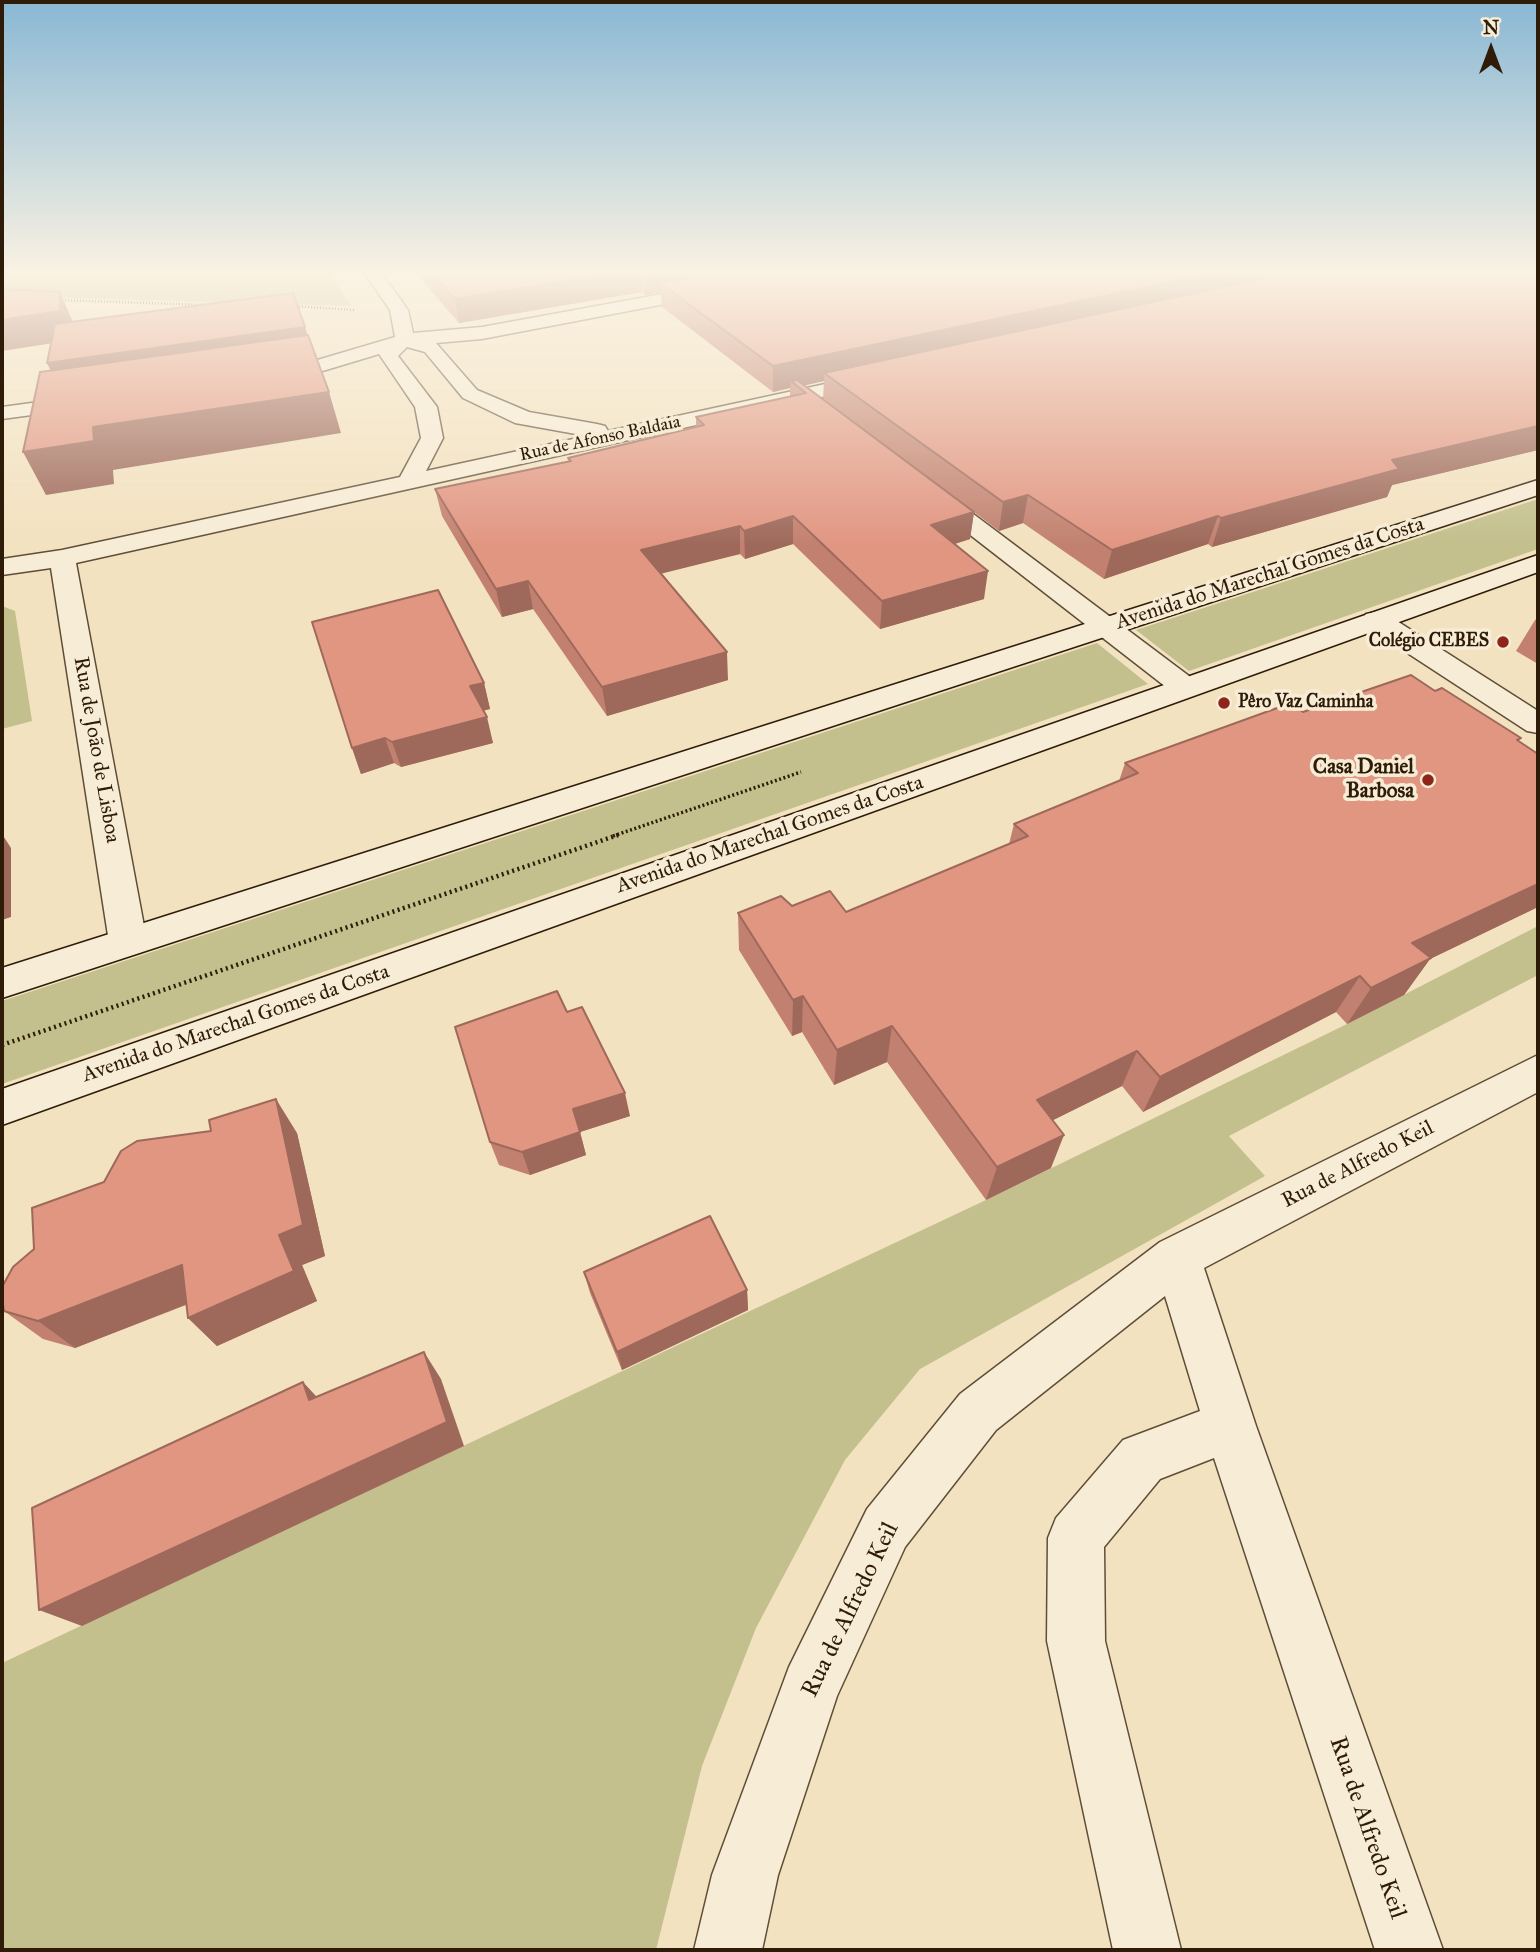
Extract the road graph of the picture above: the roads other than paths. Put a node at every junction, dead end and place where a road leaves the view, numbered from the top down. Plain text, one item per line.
1 (332, 362) edge
2 (392, 362) edge
3 (444, 362) edge
4 (316, 367) junction
5 (398, 370) junction
6 (898, 374) edge
7 (249, 377) edge
8 (802, 396) junction
9 (102, 399) edge
10 (824, 412) edge
11 (2, 413) edge
12 (523, 418) junction
13 (497, 435) dead end
14 (617, 435) junction
15 (432, 438) junction
16 (456, 441) dead end
17 (410, 480) junction
18 (913, 480) edge
19 (1538, 486) edge
20 (62, 558) junction
21 (1538, 563) edge
22 (2, 567) edge
23 (1376, 620) junction
24 (1108, 626) junction
25 (1186, 688) junction
26 (1538, 724) edge
27 (128, 942) junction
28 (2, 983) edge
29 (1538, 1072) edge
30 (2, 1107) edge
31 (1177, 1258) junction
32 (1230, 1426) junction
33 (728, 1950) edge
34 (1147, 1950) edge
35 (1409, 1950) edge

1 - 4 street
2 - 5 street
3 - 12 street
4 - 5 street
4 - 7 street
5 - 15 street
6 - 8 street, Rua de Afonso Baldaia
8 - 10 street
8 - 14 street, Rua de Afonso Baldaia
9 - 11 street
12 - 13 street
12 - 14 street
14 - 17 street, Rua de Afonso Baldaia
15 - 16 street
15 - 17 street
17 - 20 street, Rua de Afonso Baldaia
18 - 24 street
19 - 24 street, Avenida do Marechal Gomes da Costa
20 - 22 street, Rua de Afonso Baldaia
20 - 27 street, Rua de João de Lisboa
21 - 23 street, Avenida do Marechal Gomes da Costa
23 - 25 street, Avenida do Marechal Gomes da Costa
23 - 26 street
24 - 25 street
24 - 27 street, Avenida do Marechal Gomes da Costa
25 - 30 street, Avenida do Marechal Gomes da Costa
27 - 28 street, Avenida do Marechal Gomes da Costa
29 - 31 street, Rua de Alfredo Keil
31 - 32 street, Rua de Alfredo Keil
31 - 33 street, Rua de Alfredo Keil
32 - 34 street
32 - 35 street, Rua de Alfredo Keil

